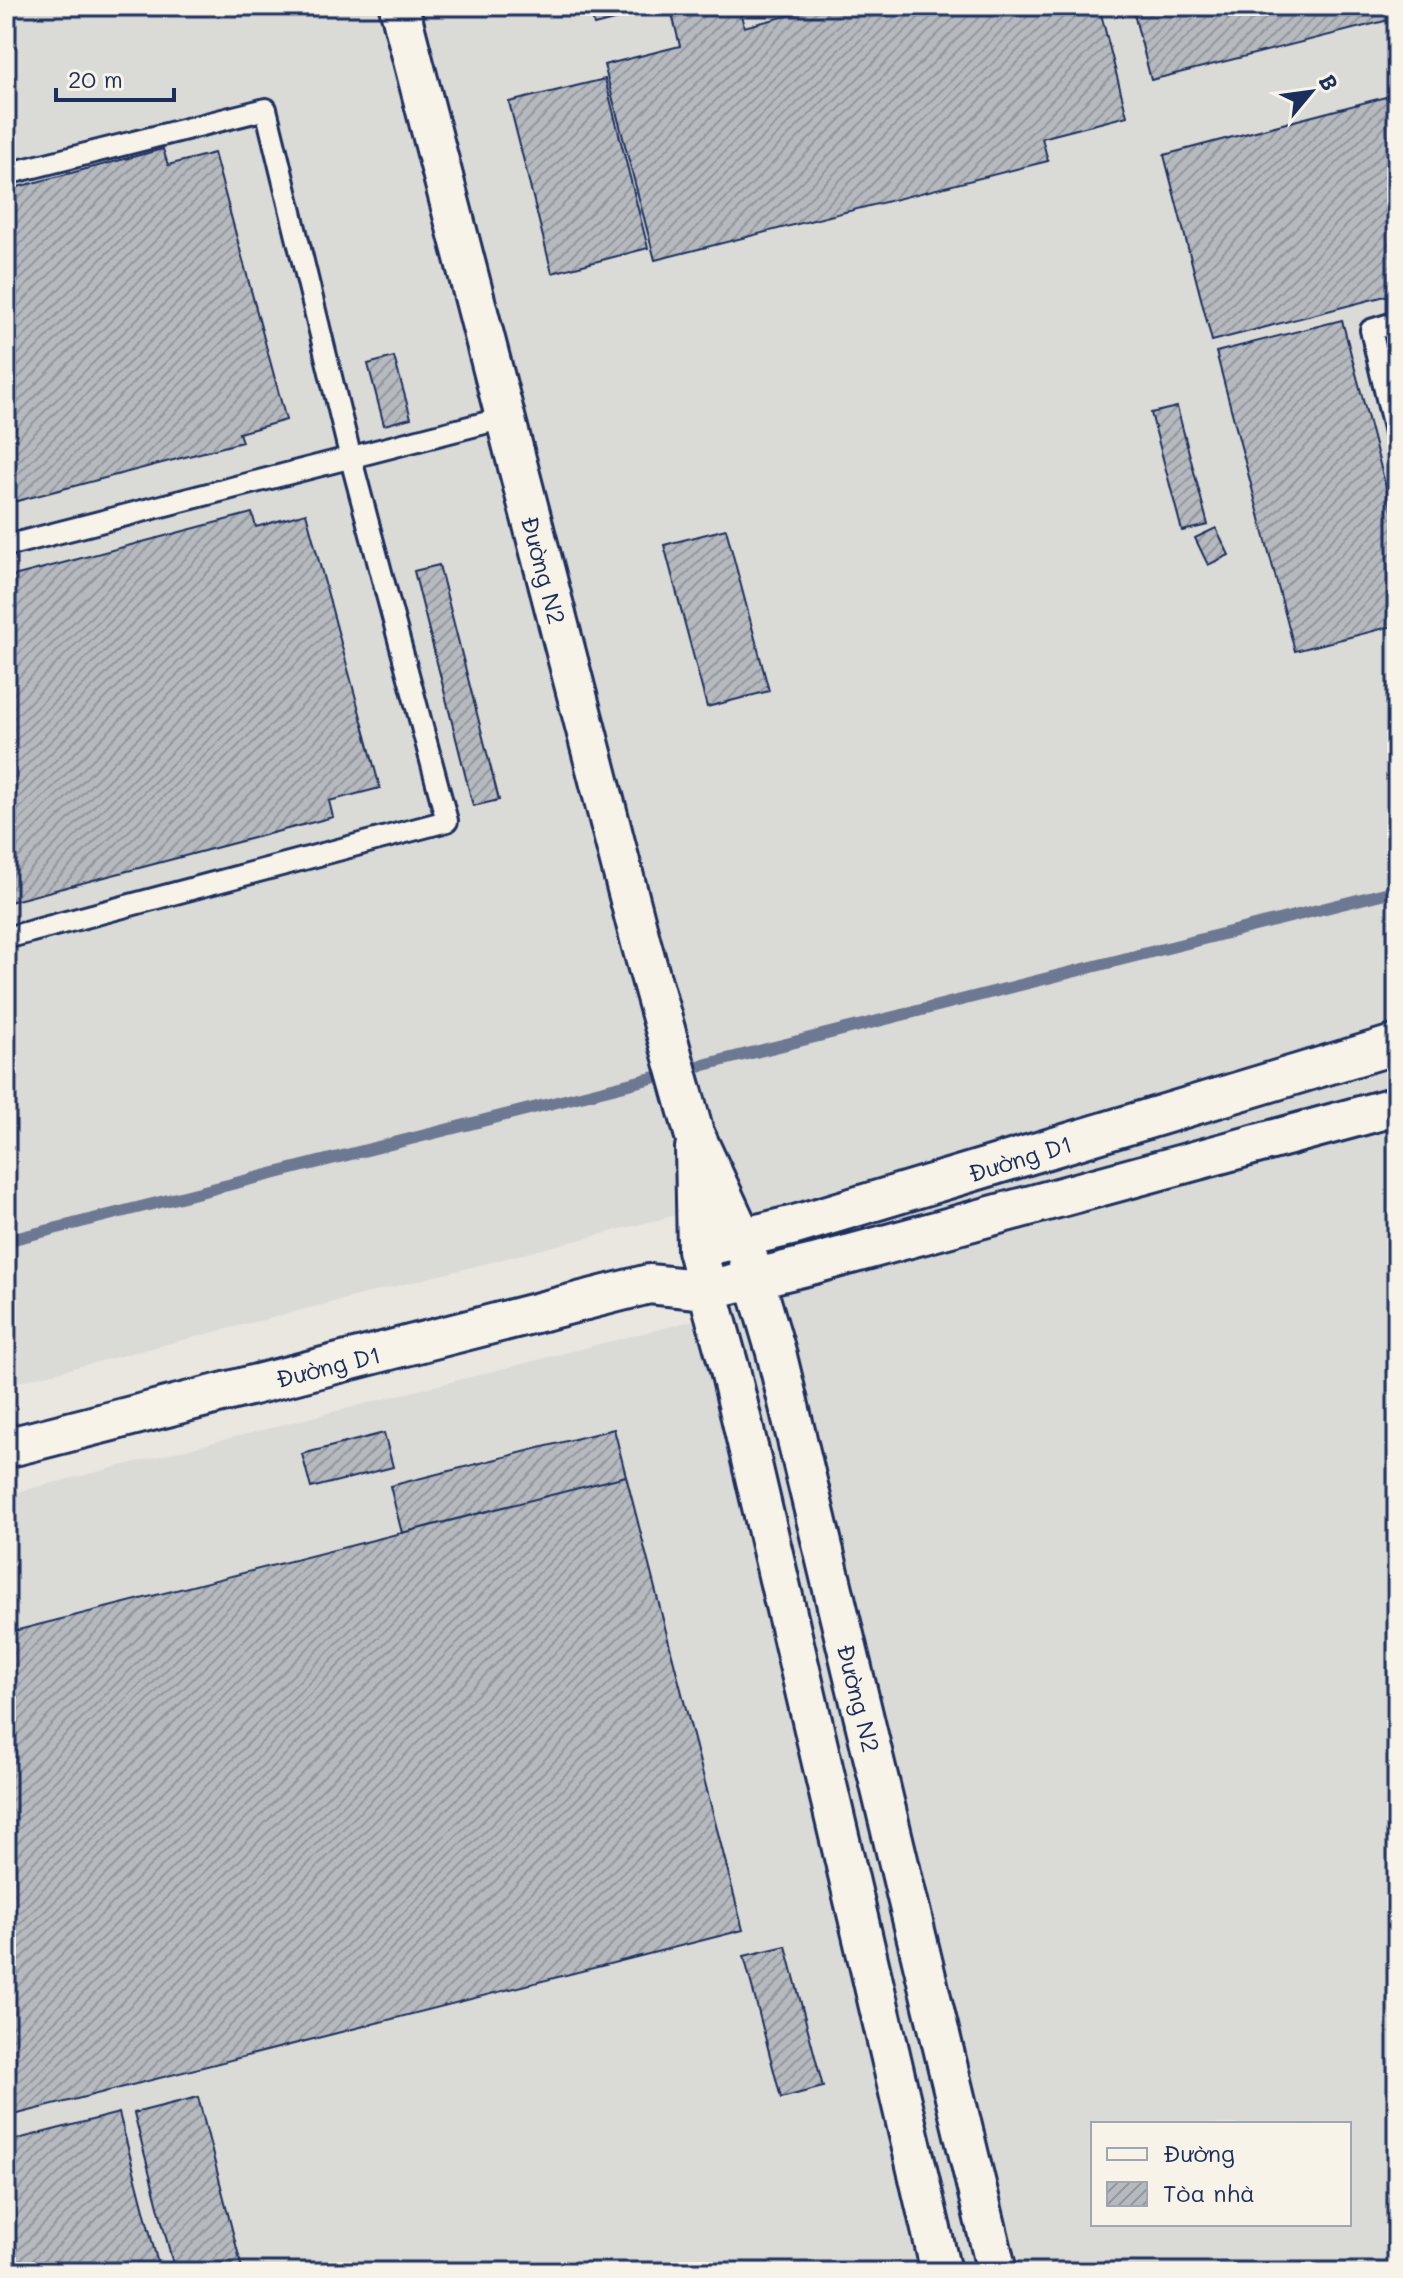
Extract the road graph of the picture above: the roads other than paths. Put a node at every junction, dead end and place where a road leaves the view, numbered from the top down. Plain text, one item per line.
1 (399, 6) edge
2 (6, 174) edge
3 (1397, 322) edge
4 (504, 418) junction
5 (1397, 441) edge
6 (351, 459) junction
7 (6, 546) edge
8 (6, 938) edge
9 (1397, 1044) edge
10 (1397, 1106) edge
11 (690, 1116) junction
12 (742, 1237) junction
13 (697, 1250) junction
14 (753, 1278) junction
15 (649, 1284) junction
16 (707, 1290) junction
17 (6, 1448) edge
18 (941, 2272) edge
19 (997, 2272) edge

1 - 4 street, Đường N2
2 - 6 lane
3 - 5 lane
4 - 6 lane
4 - 11 street, Đường N2
6 - 7 lane
6 - 8 lane
9 - 12 street, Đường D1
10 - 14 street, Đường D1
11 - 12 street, Đường N2
11 - 13 street, Đường N2
12 - 13 street, Đường D1
12 - 14 street, Đường N2
13 - 15 street, Đường D1
13 - 16 street, Đường N2
14 - 16 street, Đường D1
14 - 19 street, Đường N2
15 - 16 street, Đường D1
15 - 17 street, Đường D1
16 - 18 street, Đường N2

